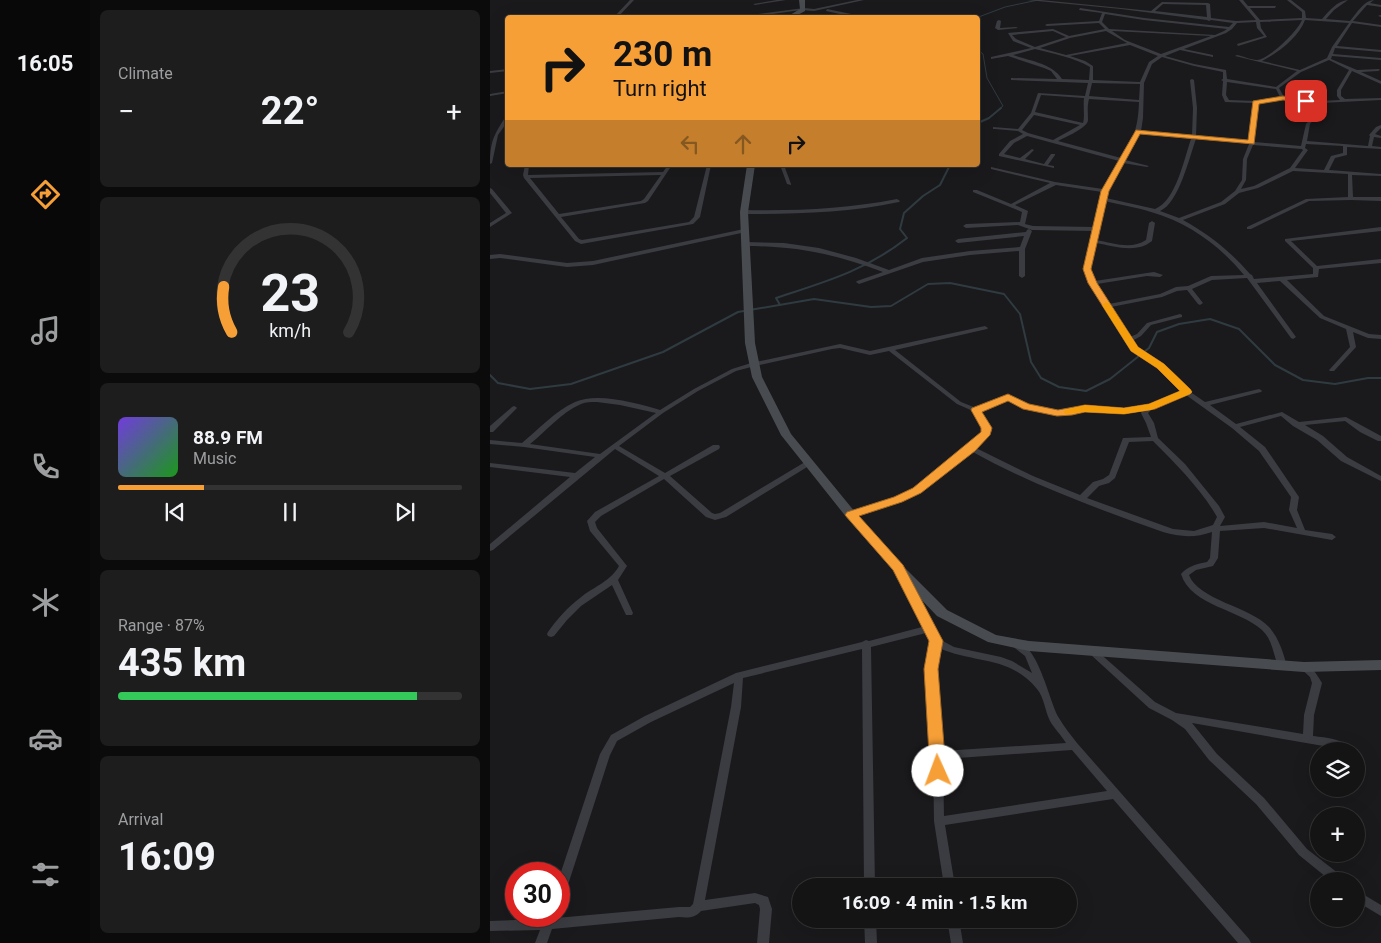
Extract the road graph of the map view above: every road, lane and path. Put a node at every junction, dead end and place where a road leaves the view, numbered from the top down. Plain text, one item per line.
1 (632, 0) edge
2 (784, 0) edge
3 (802, 0) edge
4 (862, 0) edge
5 (1030, 0) edge
6 (1241, 0) edge
7 (1289, 0) edge
8 (1346, 0) edge
9 (1372, 0) edge
10 (1054, 3) junction
11 (755, 4) dead end
12 (1367, 4) junction
13 (1381, 6) edge
14 (1246, 7) junction
15 (1275, 7) dead end
16 (823, 9) junction
17 (804, 10) junction
18 (1153, 11) junction
19 (1104, 13) junction
20 (617, 15) edge
21 (757, 15) edge
22 (793, 15) edge
23 (852, 15) edge
24 (1304, 19) junction
25 (1209, 20) junction
26 (1258, 20) junction
27 (1323, 20) junction
28 (999, 21) dead end
29 (1100, 22) junction
30 (1236, 22) junction
31 (1351, 22) junction
32 (1381, 26) edge
33 (1231, 28) junction
34 (1106, 30) junction
35 (1219, 35) junction
36 (1069, 37) junction
37 (1129, 44) junction
38 (1238, 44) dead end
39 (1035, 47) junction
40 (1334, 47) junction
41 (1180, 49) junction
42 (1381, 51) edge
43 (1008, 54) junction
44 (1066, 55) junction
45 (1163, 55) junction
46 (1212, 56) dead end
47 (1237, 56) dead end
48 (1330, 57) junction
49 (992, 58) dead end
50 (1381, 59) edge
51 (1259, 61) junction
52 (1351, 69) junction
53 (505, 70) edge
54 (1378, 70) dead end
55 (1300, 71) junction
56 (1356, 71) junction
57 (490, 72) edge
58 (1381, 74) edge
59 (1366, 75) junction
60 (1012, 79) dead end
61 (1060, 80) junction
62 (1192, 80) dead end
63 (1223, 80) junction
64 (1091, 81) junction
65 (1142, 83) junction
66 (1381, 83) edge
67 (1277, 88) junction
68 (505, 92) edge
69 (490, 94) edge
70 (1088, 97) junction
71 (1283, 98) junction
72 (1381, 99) edge
73 (1140, 101) junction
74 (1344, 101) junction
75 (1255, 102) junction
76 (1319, 102) junction
77 (1033, 113) junction
78 (505, 121) edge
79 (1084, 125) junction
80 (1381, 126) edge
81 (995, 128) dead end
82 (1019, 130) junction
83 (1138, 132) junction
84 (1026, 134) junction
85 (1371, 135) junction
86 (493, 136) edge
87 (1194, 137) junction
88 (1381, 137) edge
89 (1055, 141) junction
90 (1252, 142) junction
91 (1303, 145) junction
92 (1345, 145) junction
93 (1370, 146) junction
94 (1381, 148) edge
95 (1032, 150) dead end
96 (1053, 155) dead end
97 (1021, 160) junction
98 (1122, 160) junction
99 (490, 163) edge
100 (1045, 165) junction
101 (1147, 166) dead end
102 (527, 167) edge
103 (669, 167) edge
104 (709, 167) edge
105 (751, 167) edge
106 (783, 167) edge
107 (1052, 167) dead end
108 (992, 168) dead end
109 (1292, 169) junction
110 (1325, 172) junction
111 (665, 173) junction
112 (1350, 174) junction
113 (1381, 175) edge
114 (526, 178) junction
115 (1055, 183) junction
116 (789, 184) dead end
117 (490, 190) edge
118 (975, 191) dead end
119 (1105, 191) junction
120 (1237, 192) junction
121 (1351, 198) junction
122 (498, 199) junction
123 (1103, 199) junction
124 (1381, 199) edge
125 (897, 201) dead end
126 (490, 203) edge
127 (1012, 205) junction
128 (1156, 211) junction
129 (744, 212) junction
130 (557, 216) junction
131 (1179, 220) junction
132 (1023, 223) junction
133 (1152, 223) dead end
134 (490, 225) edge
135 (966, 226) dead end
136 (1032, 228) junction
137 (1249, 228) dead end
138 (1097, 229) junction
139 (1381, 229) edge
140 (744, 231) junction
141 (1026, 234) junction
142 (958, 241) dead end
143 (1094, 241) junction
144 (745, 244) junction
145 (1022, 249) junction
146 (490, 257) edge
147 (1381, 261) edge
148 (1316, 268) junction
149 (890, 272) junction
150 (1160, 275) dead end
151 (1022, 276) dead end
152 (1252, 279) junction
153 (1282, 279) junction
154 (859, 282) dead end
155 (1093, 283) junction
156 (1189, 288) junction
157 (1200, 303) dead end
158 (1106, 306) junction
159 (1180, 316) dead end
160 (985, 328) dead end
161 (1349, 329) junction
162 (1293, 337) dead end
163 (1381, 337) edge
164 (1128, 341) junction
165 (888, 348) junction
166 (753, 364) junction
167 (1332, 370) dead end
168 (1259, 391) dead end
169 (1186, 392) junction
170 (1204, 404) junction
171 (1151, 407) junction
172 (514, 408) dead end
173 (976, 410) junction
174 (661, 412) junction
175 (1296, 424) junction
176 (1235, 426) junction
177 (490, 430) edge
178 (1155, 439) junction
179 (1381, 439) edge
180 (490, 442) edge
181 (524, 445) junction
182 (614, 446) junction
183 (716, 447) dead end
184 (971, 448) junction
185 (601, 456) junction
186 (808, 464) junction
187 (491, 466) edge
188 (577, 476) junction
189 (665, 476) junction
190 (1381, 479) edge
191 (1082, 498) junction
192 (851, 515) junction
193 (1216, 528) junction
194 (1302, 531) junction
195 (1206, 532) junction
196 (1332, 537) dead end
197 (1216, 540) junction
198 (490, 548) edge
199 (898, 568) junction
200 (614, 580) junction
201 (629, 613) dead end
202 (929, 629) junction
203 (551, 634) dead end
204 (936, 641) junction
205 (866, 643) junction
206 (1014, 644) junction
207 (1093, 652) junction
208 (1381, 665) edge
209 (1282, 666) junction
210 (1304, 667) junction
211 (739, 676) junction
212 (1040, 686) junction
213 (1175, 717) junction
214 (1308, 739) junction
215 (1326, 742) edge
216 (1074, 746) junction
217 (938, 755) junction
218 (1114, 794) junction
219 (939, 821) junction
220 (570, 862) edge
221 (1328, 872) edge
222 (870, 878) edge
223 (947, 878) edge
224 (1365, 901) edge
225 (698, 906) junction
226 (1381, 912) edge
227 (570, 919) edge
228 (505, 924) edge
229 (490, 926) edge
230 (547, 927) edge
231 (870, 928) edge
232 (954, 928) edge
233 (541, 943) edge
234 (763, 943) edge
235 (871, 943) edge
236 (957, 943) edge
237 (1246, 943) edge

1 - 20 street
2 - 11 street
3 - 17 street
4 - 16 street
5 - 10 street
6 - 14 street
7 - 24 street
8 - 27 street
9 - 12 street
10 - 18 street
10 - 19 street
12 - 13 street
12 - 31 street
14 - 15 street
14 - 26 street
16 - 17 street
16 - 23 street
17 - 21 street
17 - 22 street
18 - 25 street
18 - 25 street
19 - 29 street
19 - 33 street
24 - 26 street
24 - 27 street
24 - 51 street
25 - 30 street
26 - 30 street
26 - 38 street
27 - 31 street
28 - 29 street
29 - 34 street
30 - 33 street
31 - 32 street
31 - 40 street
33 - 35 street
34 - 35 street
34 - 36 street
34 - 37 street
35 - 41 street
36 - 39 street
36 - 39 street
37 - 44 street
37 - 45 street
39 - 43 street
39 - 44 street
40 - 42 street
40 - 48 street
41 - 45 street
41 - 46 street
43 - 49 street
43 - 61 street
44 - 64 street
45 - 63 street
45 - 65 street
47 - 51 street
48 - 50 street
48 - 52 street
48 - 55 street
51 - 55 street
52 - 56 street
52 - 74 street
53 - 57 street
54 - 56 street
55 - 67 street
56 - 59 street
58 - 59 street
59 - 66 street
60 - 61 street
61 - 64 street
62 - 87 street
63 - 67 street
63 - 75 street
64 - 65 street
64 - 70 street
65 - 73 street
67 - 71 street
68 - 69 street
70 - 73 street
70 - 77 street
70 - 79 street
71 - 75 street
71 - 76 street
72 - 74 street
73 - 83 street
74 - 76 street
75 - 90 street
76 - 91 street
77 - 79 street
77 - 82 street
78 - 86 street
79 - 89 street
80 - 85 street
81 - 82 street
82 - 84 street
83 - 87 street
83 - 98 street
84 - 89 street
84 - 97 street
85 - 88 street
85 - 93 street
86 - 99 street
87 - 90 street
87 - 128 street
89 - 98 street
90 - 91 street
90 - 120 street
91 - 92 street
91 - 109 street
92 - 93 street
92 - 110 street
93 - 94 street
95 - 97 street
96 - 100 street
97 - 100 street
98 - 101 street
98 - 119 street
100 - 107 street
102 - 114 street
103 - 111 street
104 - 130 street
105 - 129 street
106 - 116 street
108 - 115 street
109 - 110 street
109 - 120 street
110 - 112 street
111 - 114 street
111 - 130 street
112 - 113 street
112 - 121 street
114 - 130 street
115 - 119 street
115 - 127 street
117 - 122 street
118 - 127 street
119 - 123 street
120 - 131 street
121 - 124 street
121 - 137 street
122 - 126 street
122 - 134 street
123 - 128 street
123 - 138 street
125 - 129 street
127 - 132 street
128 - 131 street
129 - 140 street
131 - 152 street
132 - 135 street
132 - 136 street
133 - 143 street
136 - 138 street
136 - 141 street
138 - 143 street
139 - 148 street
140 - 144 street
140 - 146 street
141 - 142 street
141 - 145 street
143 - 155 street
144 - 149 street
144 - 166 street
145 - 149 street
145 - 151 street
147 - 148 street
148 - 153 street
149 - 154 street
150 - 155 street
152 - 153 street
152 - 156 street
152 - 162 street
153 - 161 street
155 - 158 street
156 - 157 street
156 - 158 street
158 - 164 street
159 - 164 street
160 - 165 street
161 - 163 street
161 - 167 street
164 - 169 street
165 - 166 street
165 - 173 street
166 - 174 street
166 - 186 street
168 - 170 street
169 - 170 street
169 - 171 street
170 - 176 street
171 - 173 street
171 - 178 street
172 - 177 street
173 - 184 street
174 - 181 street
174 - 182 street
175 - 176 street
175 - 179 street
175 - 190 street
176 - 194 street
178 - 191 street
178 - 193 street
180 - 181 street
181 - 185 street
182 - 185 street
182 - 189 street
183 - 189 street
184 - 191 street
184 - 192 street
185 - 188 street
186 - 189 street
186 - 192 street
187 - 188 street
188 - 198 street
189 - 200 street
191 - 195 street
192 - 199 street
193 - 194 street
193 - 195 street
193 - 197 street
194 - 196 street
195 - 197 street
197 - 209 street
199 - 202 street
199 - 206 street
200 - 201 street
200 - 203 street
202 - 204 street
202 - 205 street
204 - 212 street
204 - 217 street
205 - 211 street
205 - 222 street
206 - 207 street
206 - 212 street
207 - 209 street
207 - 213 street
208 - 210 street
209 - 210 street
210 - 214 street
211 - 220 street
211 - 225 street
212 - 216 street
213 - 214 street
213 - 221 street
214 - 215 street
216 - 217 street
216 - 218 street
217 - 219 street
218 - 219 street
218 - 237 street
219 - 223 street
224 - 226 street
225 - 227 street
225 - 234 street
228 - 229 street
230 - 233 street
231 - 235 street
232 - 236 street

